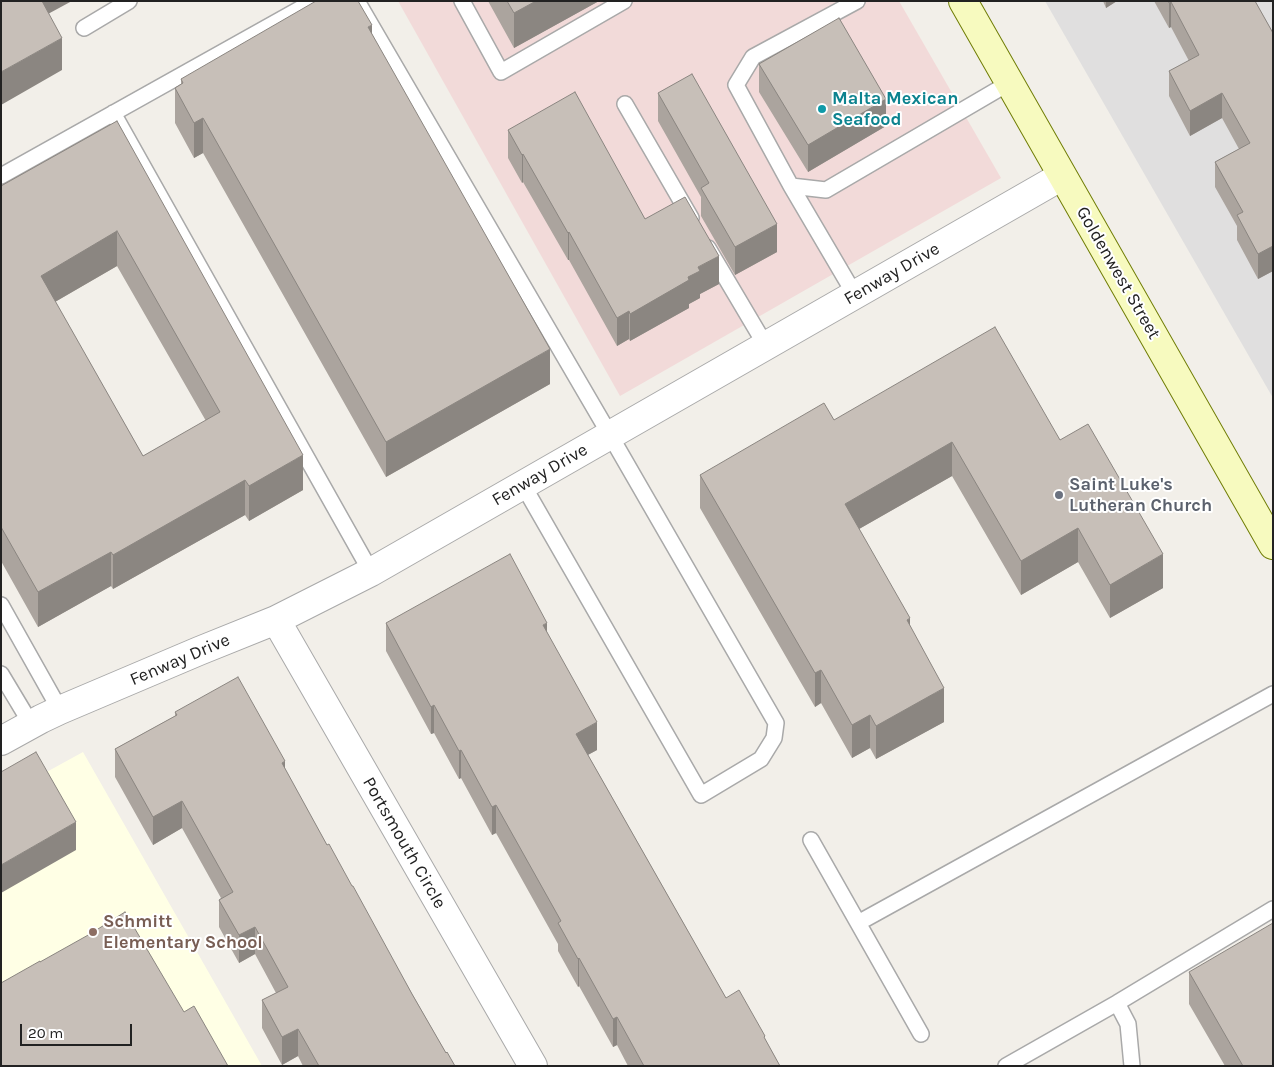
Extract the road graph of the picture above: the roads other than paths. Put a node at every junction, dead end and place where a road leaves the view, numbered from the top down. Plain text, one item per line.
1 (129, 1) edge
2 (314, 1) edge
3 (356, 1) edge
4 (462, 1) edge
5 (624, 1) edge
6 (857, 1) edge
7 (962, 1) edge
8 (84, 28) dead end
9 (1009, 84) junction
10 (625, 104) dead end
11 (113, 113) junction
12 (1, 176) edge
13 (1062, 176) junction
14 (791, 186) junction
15 (854, 295) junction
16 (766, 346) junction
17 (610, 435) junction
18 (523, 485) junction
19 (1273, 545) edge
20 (371, 572) junction
21 (1, 605) edge
22 (276, 620) junction
23 (1, 674) edge
24 (1273, 694) edge
25 (60, 710) junction
26 (31, 724) junction
27 (1, 741) edge
28 (811, 840) dead end
29 (1273, 909) edge
30 (858, 923) junction
31 (1117, 1003) junction
32 (921, 1034) dead end
33 (533, 1066) edge
34 (1006, 1066) edge
35 (1132, 1066) edge

1 - 8 lane
2 - 11 lane
3 - 17 lane
4 - 5 lane
6 - 14 lane
7 - 9 main road, Goldenwest Street
9 - 13 main road, Goldenwest Street
9 - 14 lane
10 - 16 lane
11 - 12 lane
11 - 20 lane
13 - 15 street, Fenway Drive
13 - 19 main road, Goldenwest Street
14 - 15 lane
15 - 16 street, Fenway Drive
16 - 17 street, Fenway Drive
17 - 18 street, Fenway Drive
17 - 18 lane
18 - 20 street, Fenway Drive
20 - 22 street, Fenway Drive
21 - 25 lane
22 - 25 street, Fenway Drive
22 - 33 street, Portsmouth Circle
23 - 26 lane
24 - 30 lane
25 - 26 street, Fenway Drive
26 - 27 street, Fenway Drive
28 - 30 lane
29 - 31 lane
30 - 32 lane
31 - 34 lane
31 - 35 lane

